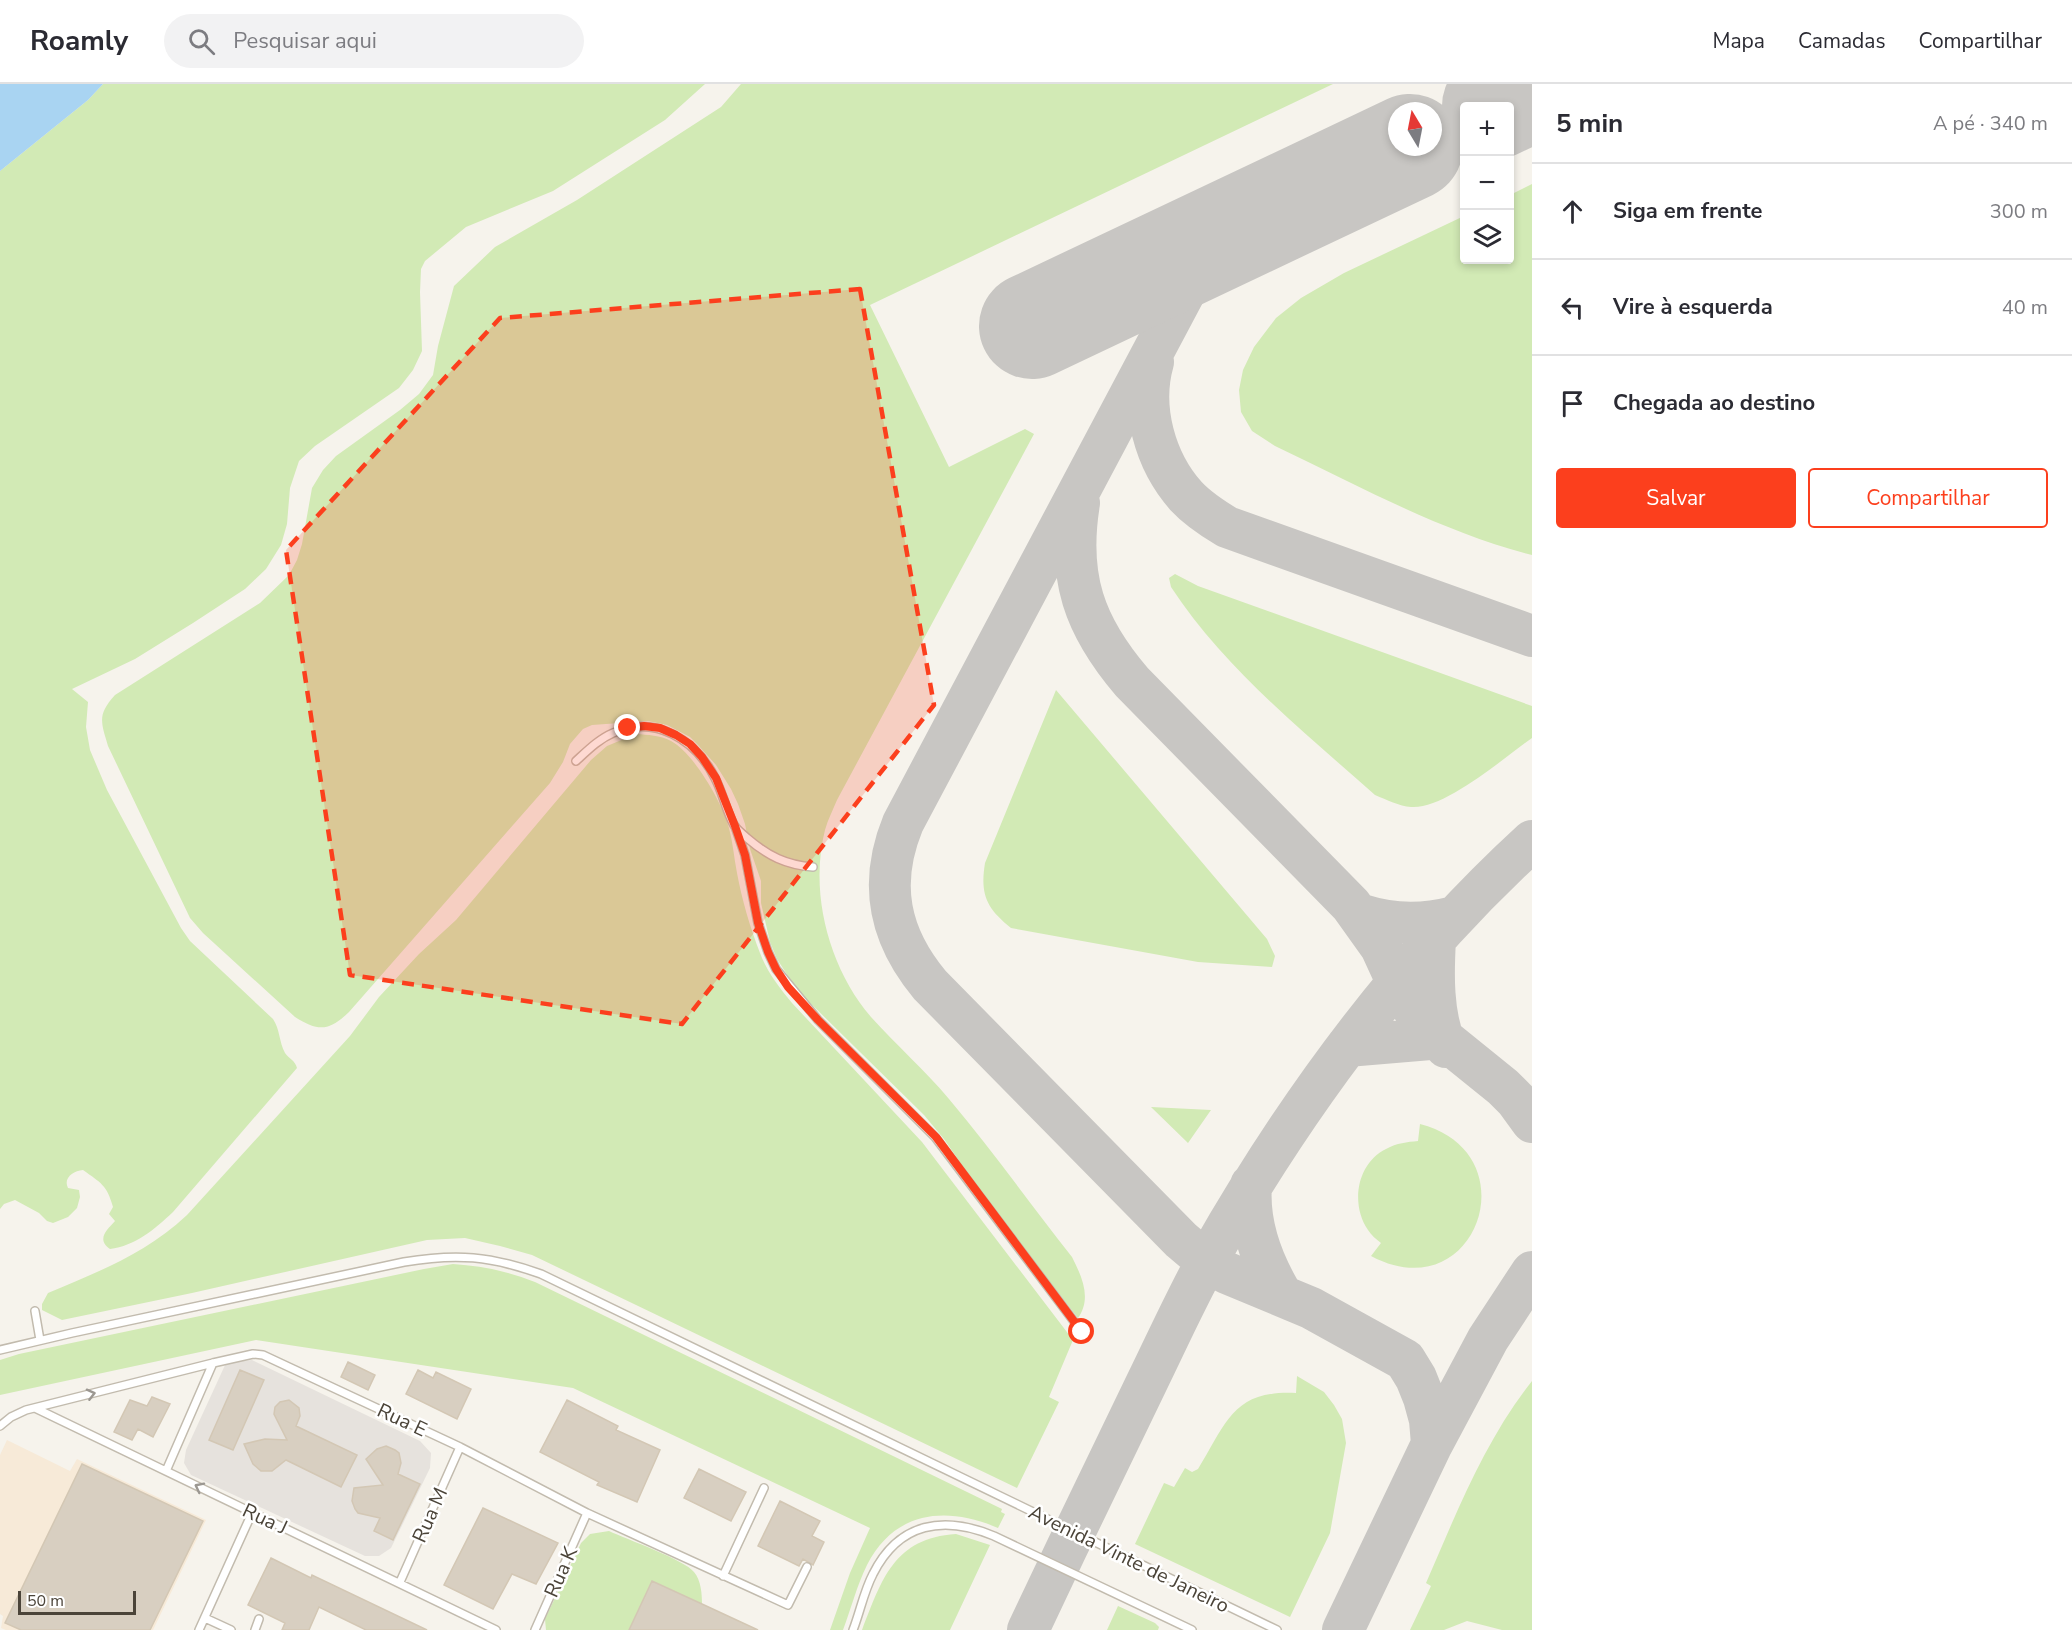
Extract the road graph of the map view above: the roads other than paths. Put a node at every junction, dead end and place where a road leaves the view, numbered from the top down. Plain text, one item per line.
1 (576, 761) dead end
2 (735, 826) junction
3 (813, 867) dead end
4 (35, 1311) dead end
5 (1082, 1332) dead end
6 (40, 1340) junction
7 (0, 1350) edge
8 (213, 1363) junction
9 (35, 1408) junction
10 (0, 1426) edge
11 (460, 1447) junction
12 (166, 1471) junction
13 (764, 1488) dead end
14 (587, 1513) junction
15 (252, 1514) junction
16 (807, 1567) dead end
17 (723, 1576) junction
18 (400, 1582) junction
19 (205, 1618) junction
20 (259, 1619) dead end
21 (199, 1630) edge
22 (231, 1630) edge
23 (255, 1630) edge
24 (496, 1630) edge
25 (535, 1630) edge
26 (853, 1630) edge
27 (1192, 1630) edge
28 (1277, 1630) edge

1 - 2 lane
2 - 3 lane
2 - 5 lane
4 - 6 lane
6 - 7 lane, Avenida Vinte de Janeiro
6 - 28 lane, Avenida Vinte de Janeiro
9 -> 8 lane, Rua E
8 - 11 lane, Rua E
8 - 12 lane
9 - 10 lane, Rua E
9 - 12 lane, Rua J
11 - 14 lane, Rua E
11 - 18 lane, Rua M
15 -> 12 lane, Rua J
13 - 17 lane
14 - 17 lane, Rua E
14 - 25 lane, Rua K
15 - 18 lane, Rua J
15 - 19 lane
16 - 17 lane, Rua E
18 - 24 lane, Rua J
19 - 21 lane
19 - 22 lane
20 - 23 lane
26 - 27 lane

